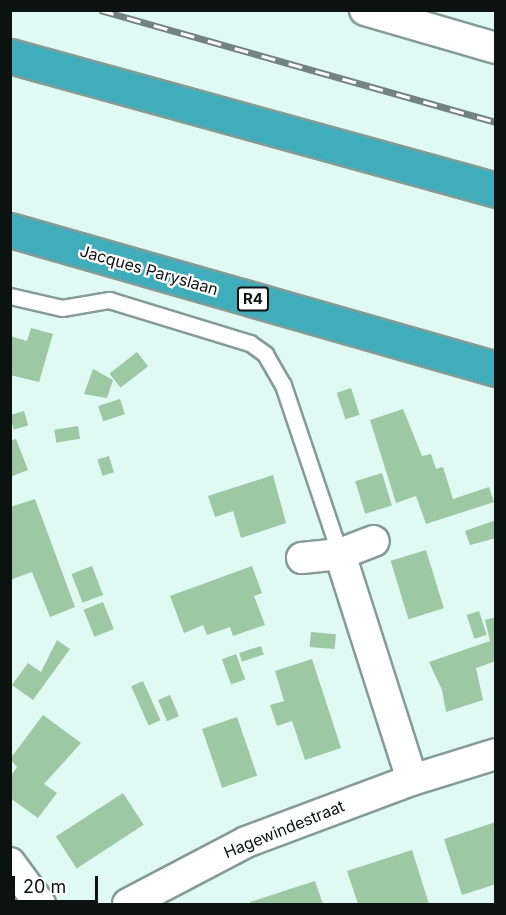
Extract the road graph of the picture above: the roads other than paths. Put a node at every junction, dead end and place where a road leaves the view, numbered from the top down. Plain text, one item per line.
1 (365, 10) edge
2 (495, 48) edge
3 (10, 56) edge
4 (495, 190) edge
5 (10, 230) edge
6 (10, 296) edge
7 (495, 369) edge
8 (374, 541) dead end
9 (339, 554) junction
10 (302, 558) dead end
11 (495, 754) edge
12 (412, 780) junction
13 (10, 863) edge
14 (40, 904) edge
15 (128, 904) edge

1 - 2 street
3 - 4 highway
5 - 7 highway, Jacques Paryslaan / R4
6 - 9 lane
8 - 9 street
9 - 10 street
9 - 12 street
11 - 12 street, Hagewindestraat
12 - 15 street, Hagewindestraat
13 - 14 street

